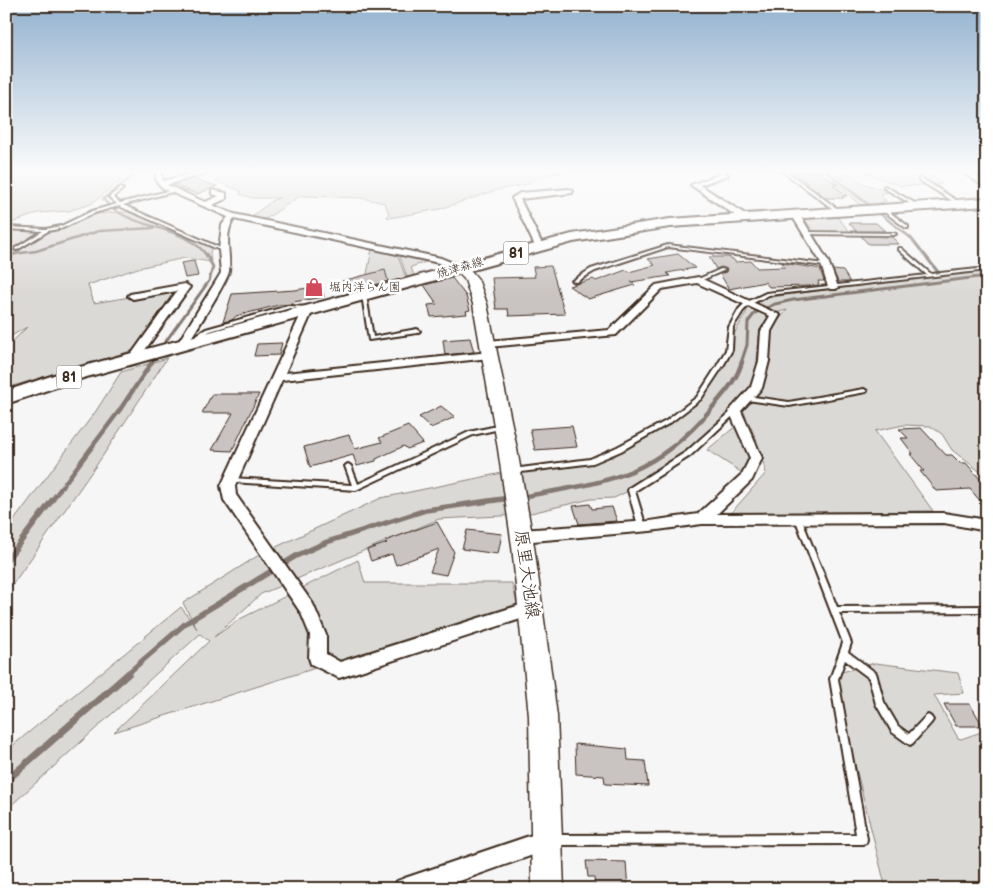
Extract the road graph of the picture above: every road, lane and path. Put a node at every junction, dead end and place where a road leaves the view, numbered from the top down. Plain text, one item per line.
1 (94, 212) edge
2 (132, 212) edge
3 (222, 212) edge
4 (523, 212) edge
5 (735, 212) edge
6 (838, 212) joint
7 (841, 212) edge
8 (887, 212) edge
9 (796, 214) junction
10 (232, 216) junction
11 (745, 218) junction
12 (6, 228) edge
13 (907, 228) dead end
14 (48, 230) junction
15 (806, 233) junction
16 (894, 234) dead end
17 (539, 246) junction
18 (16, 249) dead end
19 (900, 249) dead end
20 (223, 250) junction
21 (825, 265) junction
22 (461, 268) junction
23 (987, 269) edge
24 (723, 270) dead end
25 (931, 276) junction
26 (698, 280) junction
27 (574, 281) dead end
28 (833, 287) junction
29 (364, 295) junction
30 (133, 296) dead end
31 (747, 304) junction
32 (312, 309) junction
33 (417, 331) dead end
34 (179, 346) junction
35 (489, 349) junction
36 (133, 360) junction
37 (278, 376) junction
38 (864, 392) dead end
39 (6, 398) edge
40 (747, 398) junction
41 (735, 411) junction
42 (503, 427) junction
43 (348, 466) dead end
44 (513, 474) junction
45 (231, 480) junction
46 (356, 488) junction
47 (517, 506) joint
48 (798, 518) junction
49 (702, 519) junction
50 (987, 526) edge
51 (642, 527) junction
52 (521, 536) junction
53 (533, 608) junction
54 (987, 609) edge
55 (835, 610) junction
56 (844, 654) junction
57 (928, 720) dead end
58 (547, 840) junction
59 (405, 889) edge
60 (548, 889) edge

1 - 14 lane
2 - 20 lane
3 - 10 street
4 - 17 street
5 - 11 street
6 - 7 main road, 焼津森線 / 81
6 - 9 main road, 焼津森線 / 81
8 - 13 lane
9 - 11 main road, 焼津森線 / 81
9 - 15 street
10 - 20 street
10 - 22 street
11 - 17 main road, 焼津森線 / 81
12 - 14 lane
14 - 18 lane
15 - 16 lane
15 - 21 street
17 - 22 main road, 焼津森線 / 81
19 - 25 lane
20 - 34 street
21 - 27 lane
21 - 28 street
22 - 29 main road, 焼津森線 / 81
22 - 35 main road, 原里大池線
23 - 25 lane
24 - 26 lane
25 - 28 lane
26 - 31 street
26 - 35 street
28 - 31 lane
29 - 32 main road, 焼津森線 / 81
29 - 33 lane
30 - 36 street
31 - 40 street
31 - 44 lane
32 - 34 main road, 焼津森線 / 81
32 - 37 street
34 - 36 main road, 焼津森線 / 81
35 - 37 street
35 - 42 main road, 原里大池線
36 - 39 main road, 焼津森線 / 81
37 - 45 street
38 - 40 lane
40 - 41 street
41 - 49 street
41 - 51 lane
42 - 44 main road, 原里大池線
42 - 46 lane
43 - 46 lane
44 - 47 main road, 原里大池線
45 - 46 lane
45 - 53 street
47 - 52 main road, 原里大池線
48 - 49 street
48 - 50 street
48 - 55 lane
49 - 51 street
51 - 52 street
52 - 53 main road, 原里大池線
53 - 58 main road, 原里大池線
54 - 55 lane
55 - 56 lane
56 - 57 lane
56 - 58 lane
58 - 59 street
58 - 60 main road, 原里大池線

